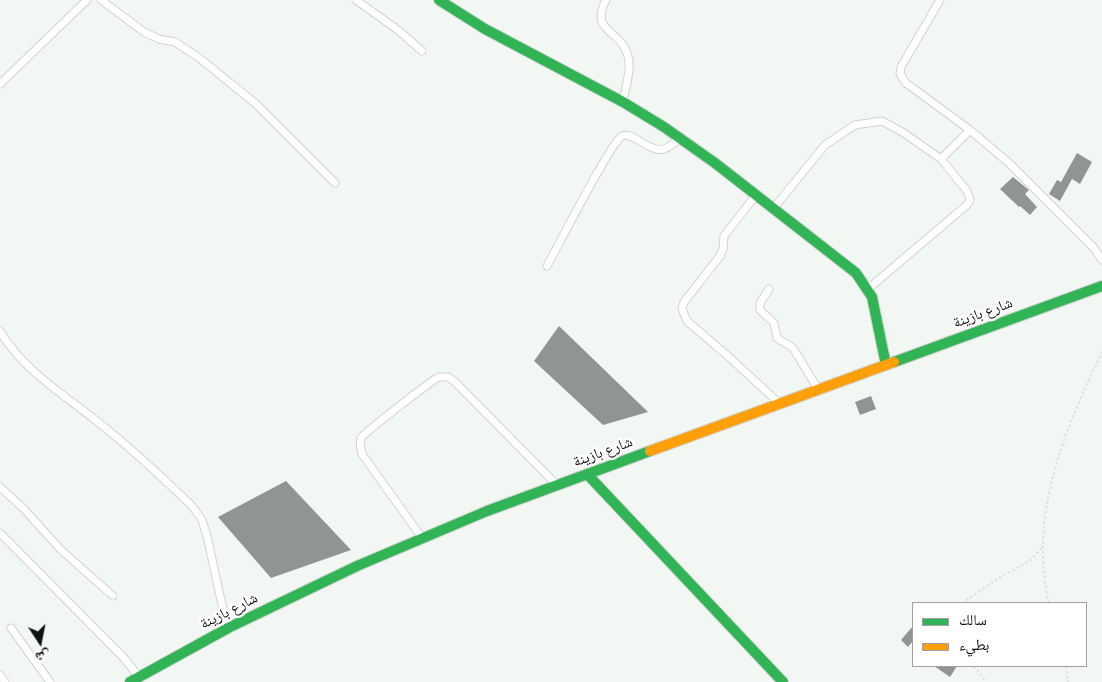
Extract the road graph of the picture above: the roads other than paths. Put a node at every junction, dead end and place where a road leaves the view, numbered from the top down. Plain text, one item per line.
1 (87, 0) edge
2 (101, 0) edge
3 (356, 0) edge
4 (439, 0) edge
5 (606, 0) edge
6 (940, 0) edge
7 (422, 50) dead end
8 (0, 84) edge
9 (623, 102) junction
10 (970, 130) junction
11 (680, 138) junction
12 (941, 159) junction
13 (335, 184) dead end
14 (756, 195) junction
15 (773, 209) junction
16 (1102, 260) edge
17 (548, 266) dead end
18 (1102, 286) edge
19 (769, 289) dead end
20 (868, 289) junction
21 (0, 331) edge
22 (886, 365) junction
23 (818, 389) junction
24 (780, 404) junction
25 (587, 474) junction
26 (557, 485) junction
27 (0, 487) edge
28 (0, 533) edge
29 (422, 538) junction
30 (113, 596) dead end
31 (11, 628) dead end
32 (227, 628) junction
33 (0, 675) edge
34 (139, 677) junction
35 (5, 682) edge
36 (50, 682) edge
37 (130, 682) edge
38 (783, 682) edge

1 - 8 street
2 - 13 street
3 - 7 street
4 - 9 street
5 - 9 street
6 - 10 street
9 - 11 street
10 - 12 street
10 - 16 street
11 - 14 street
11 - 17 street
12 - 15 street
12 - 20 street
14 - 15 street
14 - 24 street
15 - 20 street
18 - 22 street, شارع بازينة
19 - 23 street
20 - 22 street
21 - 32 street
22 - 23 street, شارع بازينة
23 - 24 street, شارع بازينة
24 - 25 street, شارع بازينة
25 - 26 street, شارع بازينة
25 - 38 street
26 - 29 street, شارع بازينة
26 - 29 street
27 - 30 street
28 - 34 street
29 - 32 street, شارع بازينة
31 - 36 street
32 - 34 street, شارع بازينة
33 - 35 street
34 - 37 street, شارع بازينة

